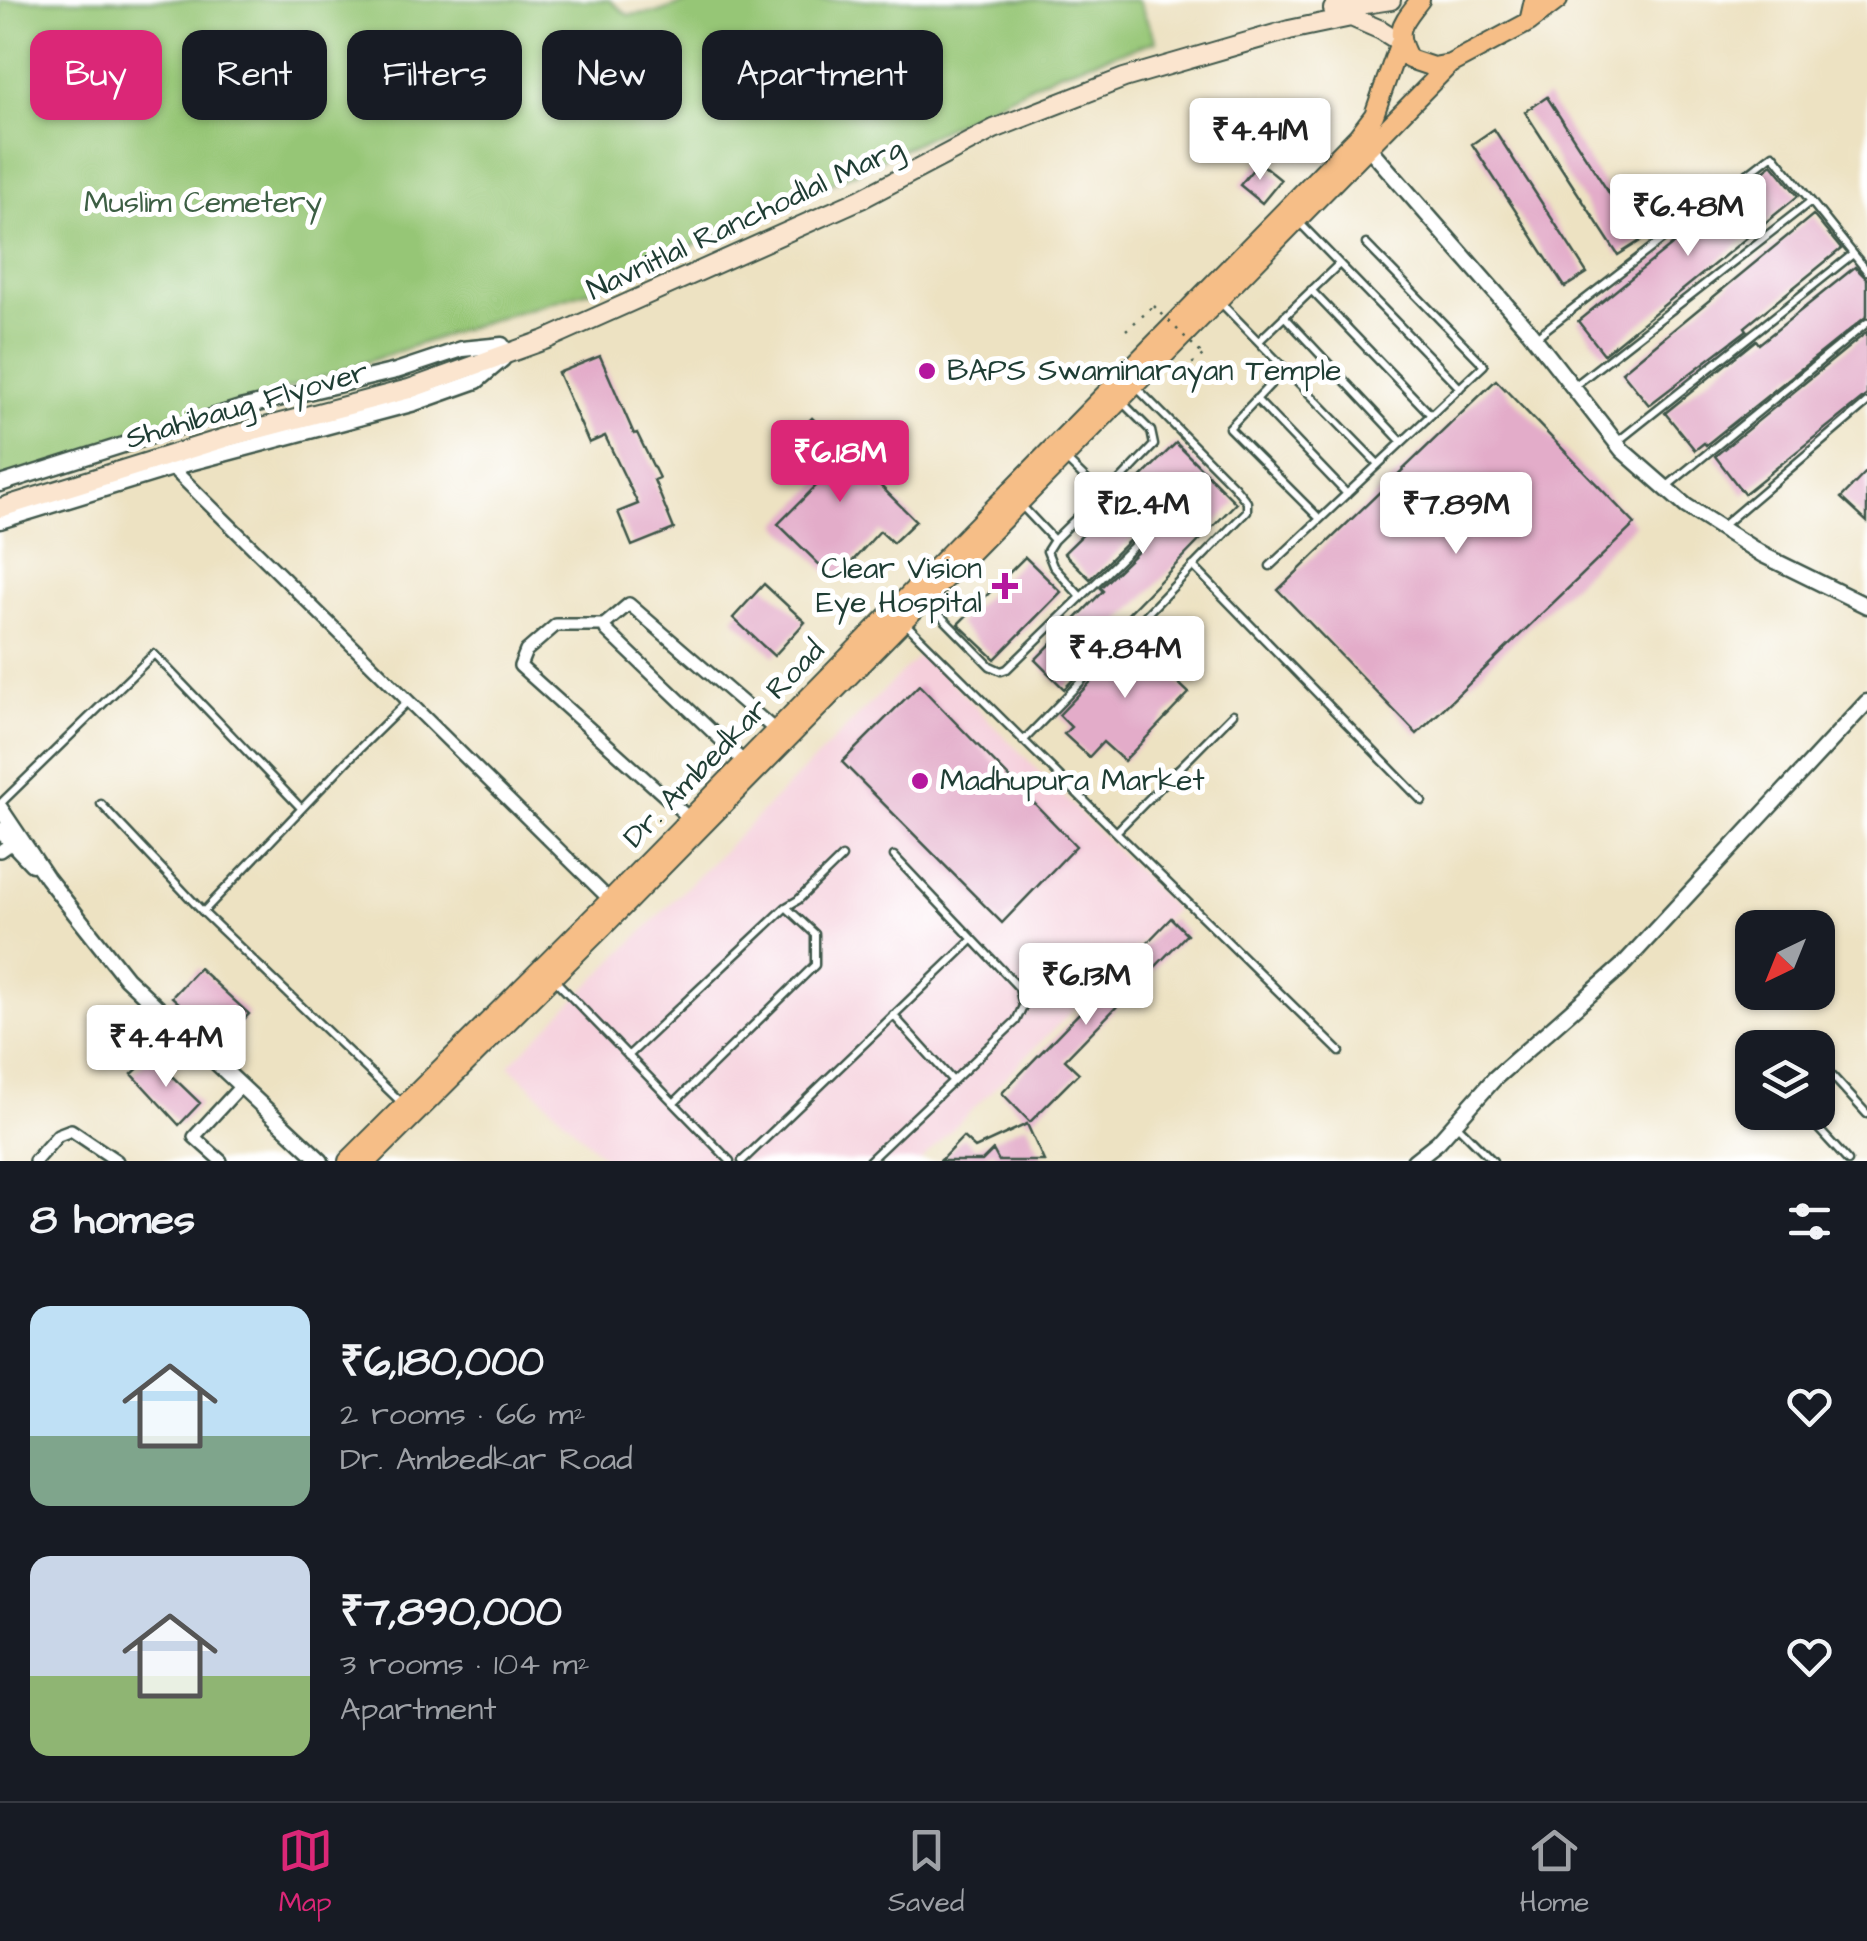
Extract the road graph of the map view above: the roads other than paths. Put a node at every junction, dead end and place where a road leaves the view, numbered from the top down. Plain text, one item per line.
1 (1392, 0) edge
2 (1420, 0) edge
3 (1534, 0) edge
4 (1558, 0) edge
5 (1529, 22) junction
6 (1400, 42) junction
7 (1450, 64) junction
8 (1363, 141) junction
9 (1811, 201) junction
10 (1296, 220) junction
11 (1366, 244) dead end
12 (1853, 254) junction
13 (1339, 264) junction
14 (1867, 271) edge
15 (1311, 290) junction
16 (1217, 300) junction
17 (1284, 316) junction
18 (1867, 323) edge
19 (1534, 338) junction
20 (1260, 340) junction
21 (505, 350) junction
22 (1285, 368) junction
23 (452, 370) junction
24 (1134, 385) junction
25 (1460, 388) junction
26 (1572, 388) junction
27 (1256, 399) junction
28 (1120, 400) junction
29 (1867, 404) edge
30 (1431, 415) junction
31 (1402, 442) junction
32 (1616, 443) junction
33 (1064, 457) junction
34 (1378, 464) junction
35 (172, 468) junction
36 (0, 484) edge
37 (1665, 488) junction
38 (1105, 493) junction
39 (1347, 494) junction
40 (0, 497) edge
41 (1019, 503) junction
42 (0, 508) edge
43 (1320, 519) junction
44 (0, 521) edge
45 (1720, 528) junction
46 (1054, 540) junction
47 (1193, 566) junction
48 (1270, 566) dead end
49 (1081, 597) junction
50 (924, 599) junction
51 (1867, 606) edge
52 (903, 621) junction
53 (604, 625) junction
54 (408, 702) junction
55 (1867, 702) edge
56 (1233, 714) dead end
57 (775, 730) junction
58 (1023, 740) junction
59 (744, 762) junction
60 (1422, 802) dead end
61 (101, 804) dead end
62 (0, 806) edge
63 (301, 808) junction
64 (689, 818) junction
65 (0, 830) edge
66 (1116, 832) junction
67 (5, 848) edge
68 (894, 856) dead end
69 (842, 857) dead end
70 (47, 878) junction
71 (610, 900) junction
72 (786, 907) junction
73 (203, 912) junction
74 (972, 940) junction
75 (552, 978) junction
76 (893, 1016) junction
77 (1340, 1052) dead end
78 (628, 1056) junction
79 (952, 1080) junction
80 (1835, 1080) edge
81 (241, 1086) junction
82 (674, 1103) junction
83 (404, 1105) junction
84 (1867, 1114) edge
85 (1454, 1122) junction
86 (1820, 1130) edge
87 (35, 1161) edge
88 (117, 1161) edge
89 (220, 1161) edge
90 (321, 1161) edge
91 (348, 1161) edge
92 (368, 1161) edge
93 (730, 1161) edge
94 (742, 1161) edge
95 (869, 1161) edge
96 (1414, 1161) edge
97 (1493, 1161) edge
98 (1848, 1161) edge

1 - 21 main road
2 - 6 main road, Dr. Ambedkar Road
3 - 5 main road
4 - 5 main road, Dr. Ambedkar Road
5 - 7 main road, Dr. Ambedkar Road
6 - 7 main road
6 - 8 main road, Dr. Ambedkar Road
6 - 21 main road, Navnitlal Ranchodlal Marg
7 - 8 main road, Dr. Ambedkar Road
8 - 10 main road, Dr. Ambedkar Road
8 - 19 street
8 - 57 main road, Dr. Ambedkar Road
9 - 12 lane
9 - 19 lane
9 - 26 lane
10 - 13 lane
10 - 16 main road, Dr. Ambedkar Road
11 - 25 lane
12 - 14 lane
12 - 32 lane
13 - 15 lane
13 - 25 lane
15 - 17 lane
15 - 30 lane
16 - 20 lane
16 - 24 main road, Dr. Ambedkar Road
17 - 20 lane
17 - 31 lane
18 - 37 lane
19 - 26 street
20 - 22 lane
21 - 23 main road, Shahibaug Flyover
21 - 35 street
21 - 36 street
22 - 27 lane
22 - 34 lane
23 - 40 main road, Shahibaug Flyover
23 - 42 main road, Shahibaug Flyover
24 - 28 main road, Dr. Ambedkar Road
24 - 47 lane
25 - 30 lane
26 - 32 street
27 - 39 lane
27 - 43 lane
28 - 33 main road, Dr. Ambedkar Road
28 - 38 lane
29 - 45 lane
30 - 31 lane
31 - 34 lane
32 - 37 street
33 - 38 lane
33 - 41 main road, Dr. Ambedkar Road
34 - 39 lane
35 - 44 street
35 - 54 street
37 - 45 street
38 - 46 lane
38 - 49 lane
39 - 43 lane
41 - 46 lane
41 - 50 main road, Dr. Ambedkar Road
43 - 48 lane
45 - 51 street
46 - 49 lane
47 - 58 lane
47 - 60 lane
49 - 50 lane
50 - 52 main road, Dr. Ambedkar Road
52 - 58 lane
52 - 75 main road, Dr. Ambedkar Road
53 - 57 street
53 - 59 street
53 - 64 street
54 - 63 lane
54 - 71 street
55 - 85 street
56 - 66 lane
57 - 59 main road, Dr. Ambedkar Road
58 - 66 lane
59 - 64 main road, Dr. Ambedkar Road
61 - 73 lane
62 - 63 lane
62 - 70 street
63 - 73 lane
64 - 71 main road, Dr. Ambedkar Road
65 - 67 street
66 - 77 lane
67 - 70 street
68 - 74 lane
69 - 72 lane
70 - 81 street
71 - 83 main road, Dr. Ambedkar Road
72 - 78 lane
72 - 82 lane
73 - 83 lane
74 - 76 lane
74 - 79 lane
75 - 78 lane
75 - 92 main road, Dr. Ambedkar Road
76 - 79 lane
76 - 94 lane
78 - 82 lane
79 - 95 lane
80 - 84 lane
81 - 89 street
81 - 90 street
82 - 93 lane
83 - 91 main road, Dr. Ambedkar Road
85 - 96 street
85 - 97 lane
86 - 98 lane
87 - 88 street

